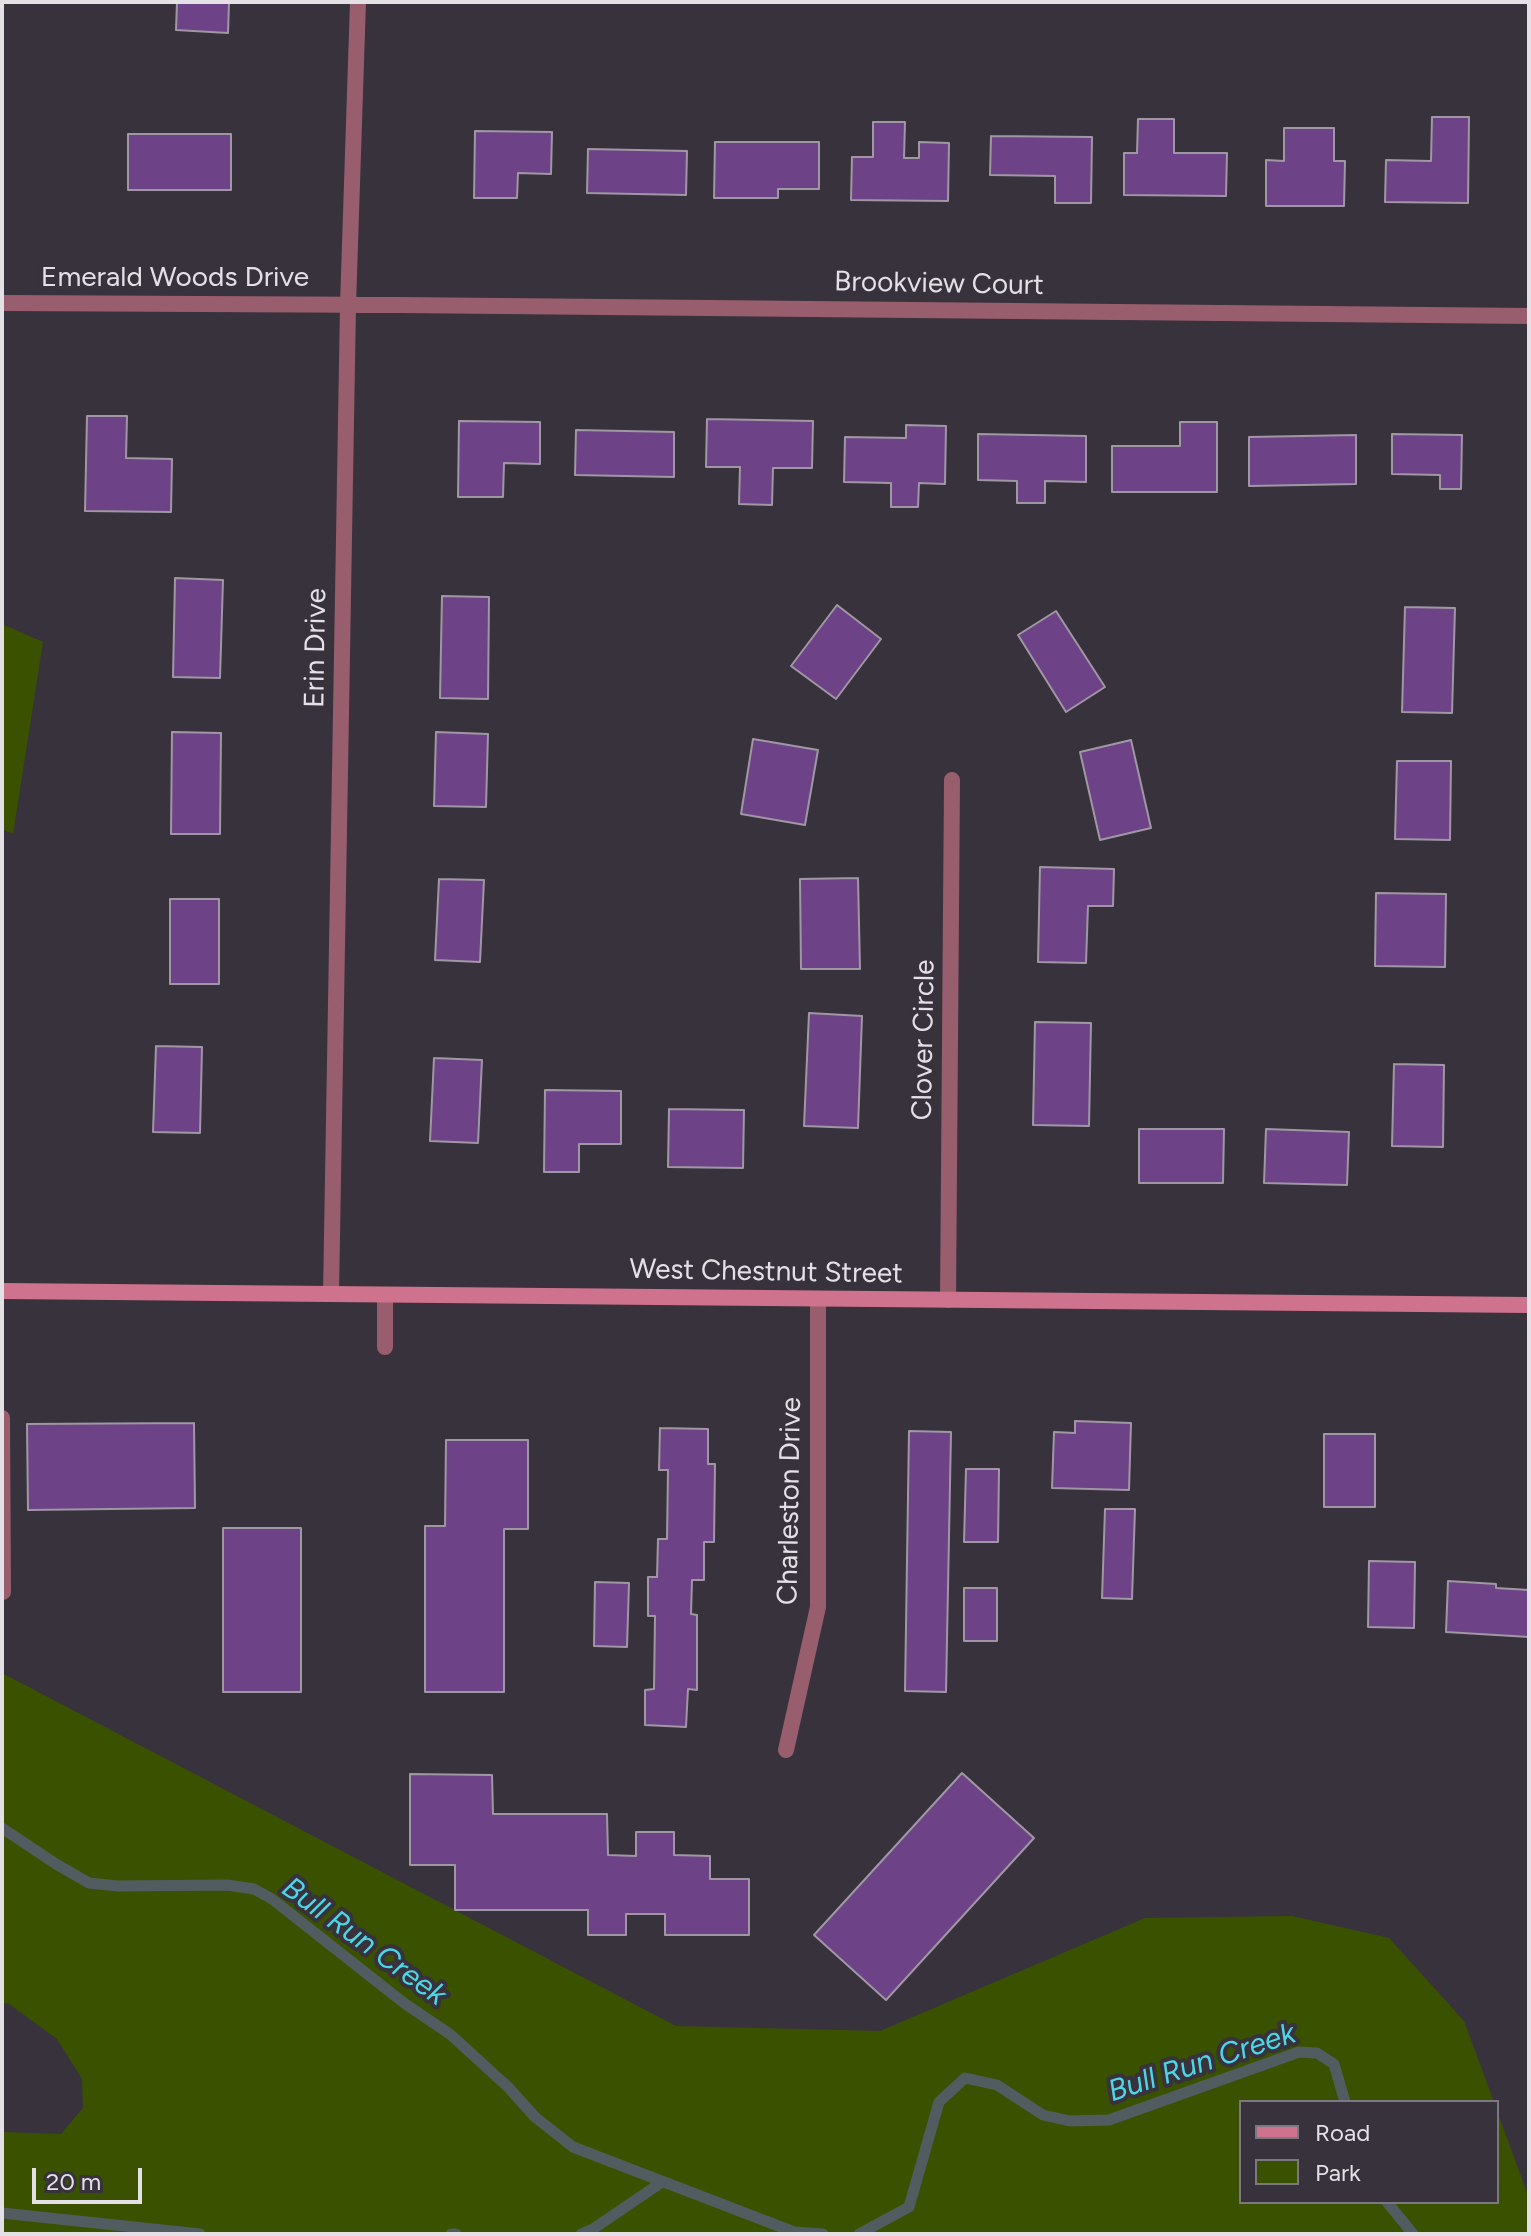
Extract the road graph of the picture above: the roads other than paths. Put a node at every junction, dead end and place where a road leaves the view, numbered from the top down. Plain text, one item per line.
1 (358, 2) edge
2 (2, 303) edge
3 (348, 305) junction
4 (1529, 316) edge
5 (952, 780) dead end
6 (2, 1291) edge
7 (331, 1294) junction
8 (385, 1295) junction
9 (818, 1299) junction
10 (948, 1300) junction
11 (1529, 1305) edge
12 (385, 1347) dead end
13 (2, 1418) edge
14 (3, 1592) edge
15 (786, 1750) dead end

1 - 3 street, Erin Drive
2 - 3 street, Emerald Woods Drive
3 - 4 street, Brookview Court
3 - 7 street, Erin Drive
5 - 10 street, Clover Circle
6 - 7 main road, West Chestnut Street
7 - 8 main road, West Chestnut Street
8 - 9 main road, West Chestnut Street
8 - 12 street
9 - 10 main road, West Chestnut Street
9 - 15 street, Charleston Drive
10 - 11 main road, West Chestnut Street
13 - 14 street

